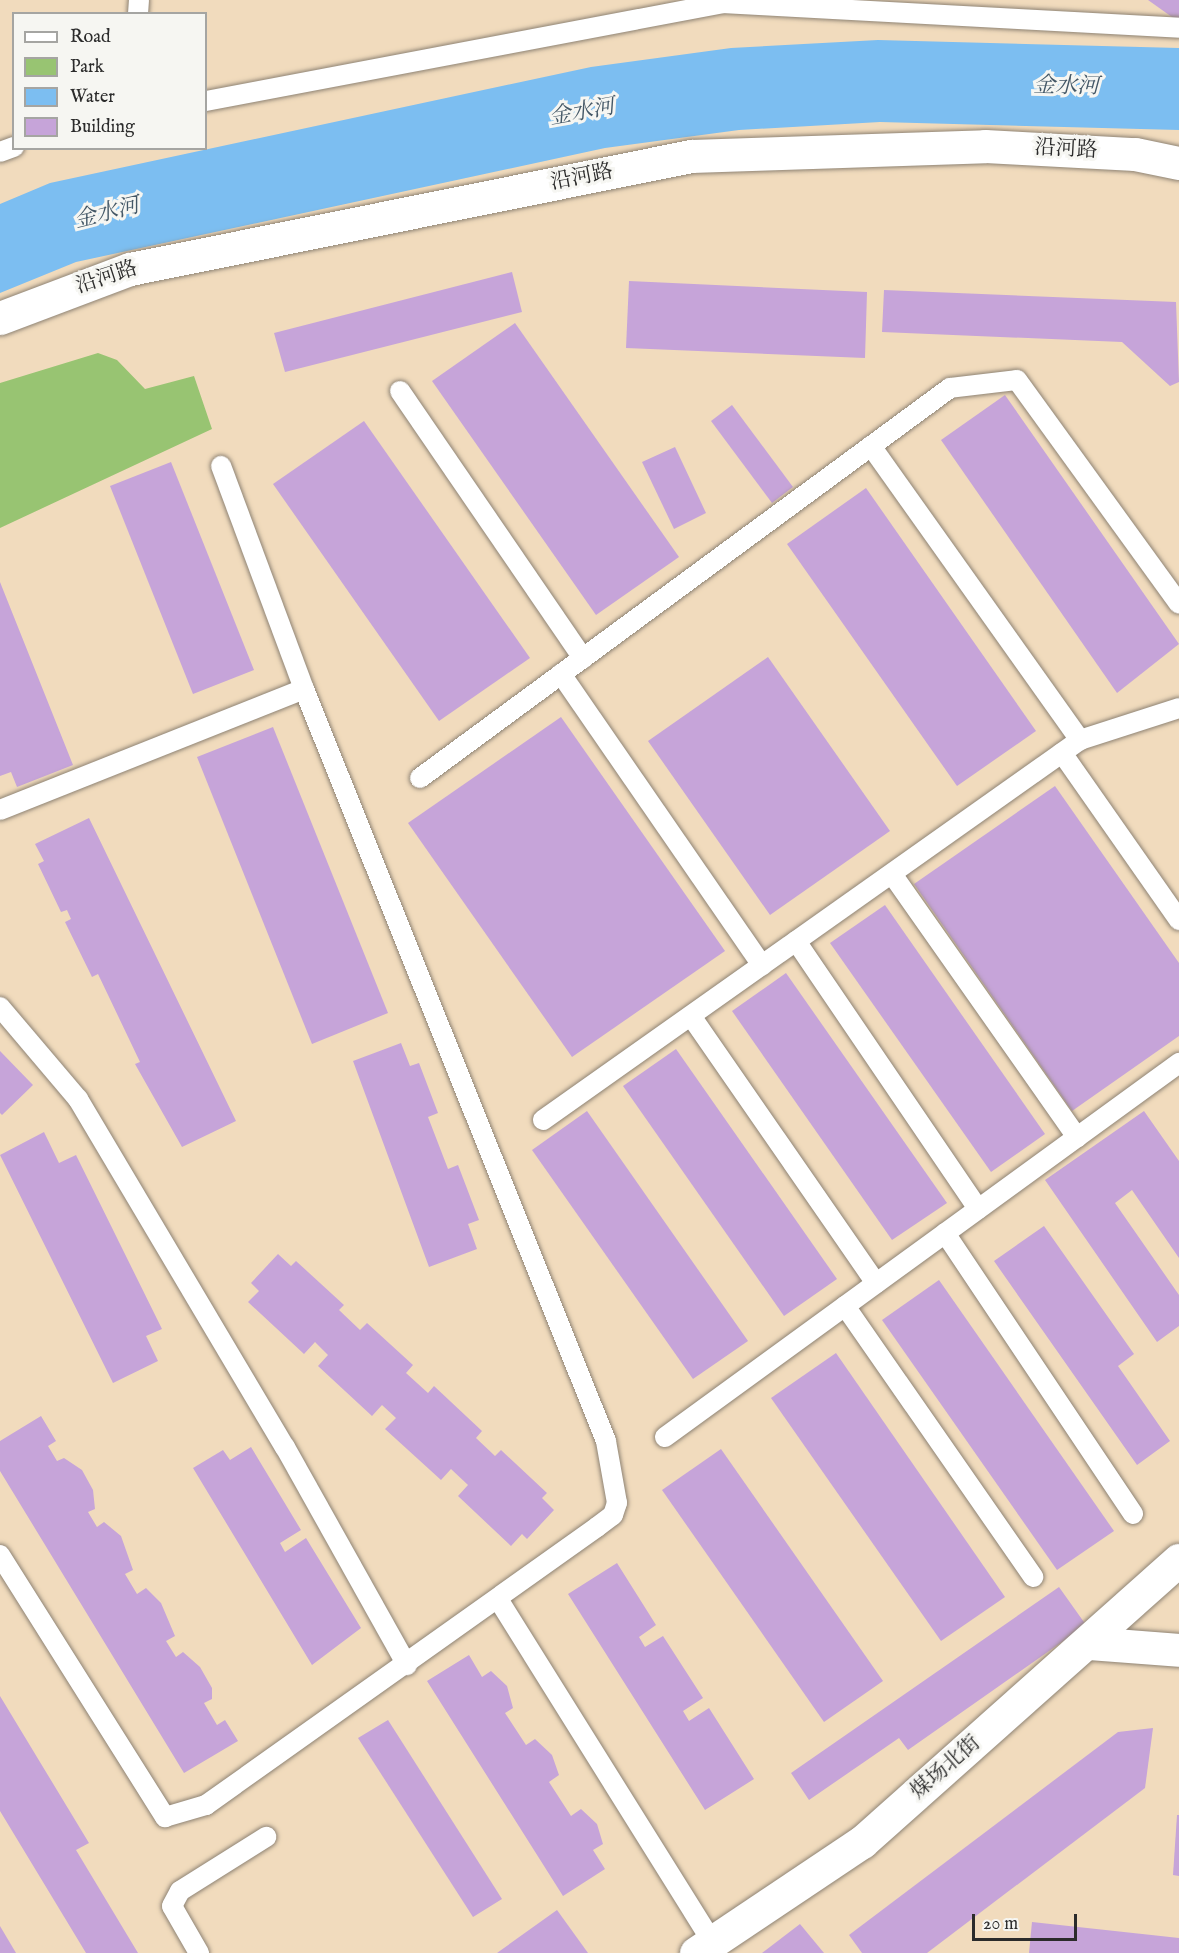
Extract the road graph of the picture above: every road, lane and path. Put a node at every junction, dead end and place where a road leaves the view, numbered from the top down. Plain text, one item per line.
1 (1179, 28) edge
2 (207, 101) edge
3 (1179, 163) edge
4 (0, 318) edge
5 (400, 391) dead end
6 (871, 446) junction
7 (221, 466) dead end
8 (1179, 604) edge
9 (583, 658) junction
10 (561, 674) junction
11 (304, 688) junction
12 (1179, 708) edge
13 (1080, 740) junction
14 (1062, 753) junction
15 (420, 778) dead end
16 (0, 810) edge
17 (892, 874) junction
18 (1179, 920) edge
19 (796, 942) junction
20 (762, 965) junction
21 (0, 1007) edge
22 (691, 1016) junction
23 (1179, 1063) edge
24 (543, 1120) dead end
25 (1077, 1137) junction
26 (978, 1209) junction
27 (945, 1233) junction
28 (876, 1283) junction
29 (845, 1306) junction
30 (665, 1437) dead end
31 (1133, 1514) dead end
32 (0, 1555) edge
33 (1179, 1560) edge
34 (1033, 1577) dead end
35 (498, 1599) junction
36 (1089, 1642) junction
37 (1179, 1650) edge
38 (407, 1665) junction
39 (266, 1836) dead end
40 (704, 1948) edge
41 (199, 1953) edge

1 - 2 lane
3 - 4 street, 沿河路
5 - 9 lane
6 - 8 lane
6 - 9 lane
6 - 13 lane
7 - 11 lane
9 - 10 lane
10 - 15 lane
10 - 20 lane
11 - 16 lane
11 - 35 lane
12 - 13 lane
13 - 14 lane
14 - 17 lane
14 - 18 lane
17 - 19 lane
17 - 25 lane
19 - 20 lane
19 - 26 lane
20 - 22 lane
21 - 38 lane
22 - 24 lane
22 - 28 lane
23 - 25 lane
25 - 26 lane
26 - 27 lane
27 - 28 lane
27 - 31 lane
28 - 29 lane
29 - 30 lane
29 - 34 lane
32 - 38 lane
33 - 36 street, 煤场北街
35 - 38 lane
35 - 40 lane
36 - 37 street
36 - 40 street, 煤场北街
39 - 41 lane

